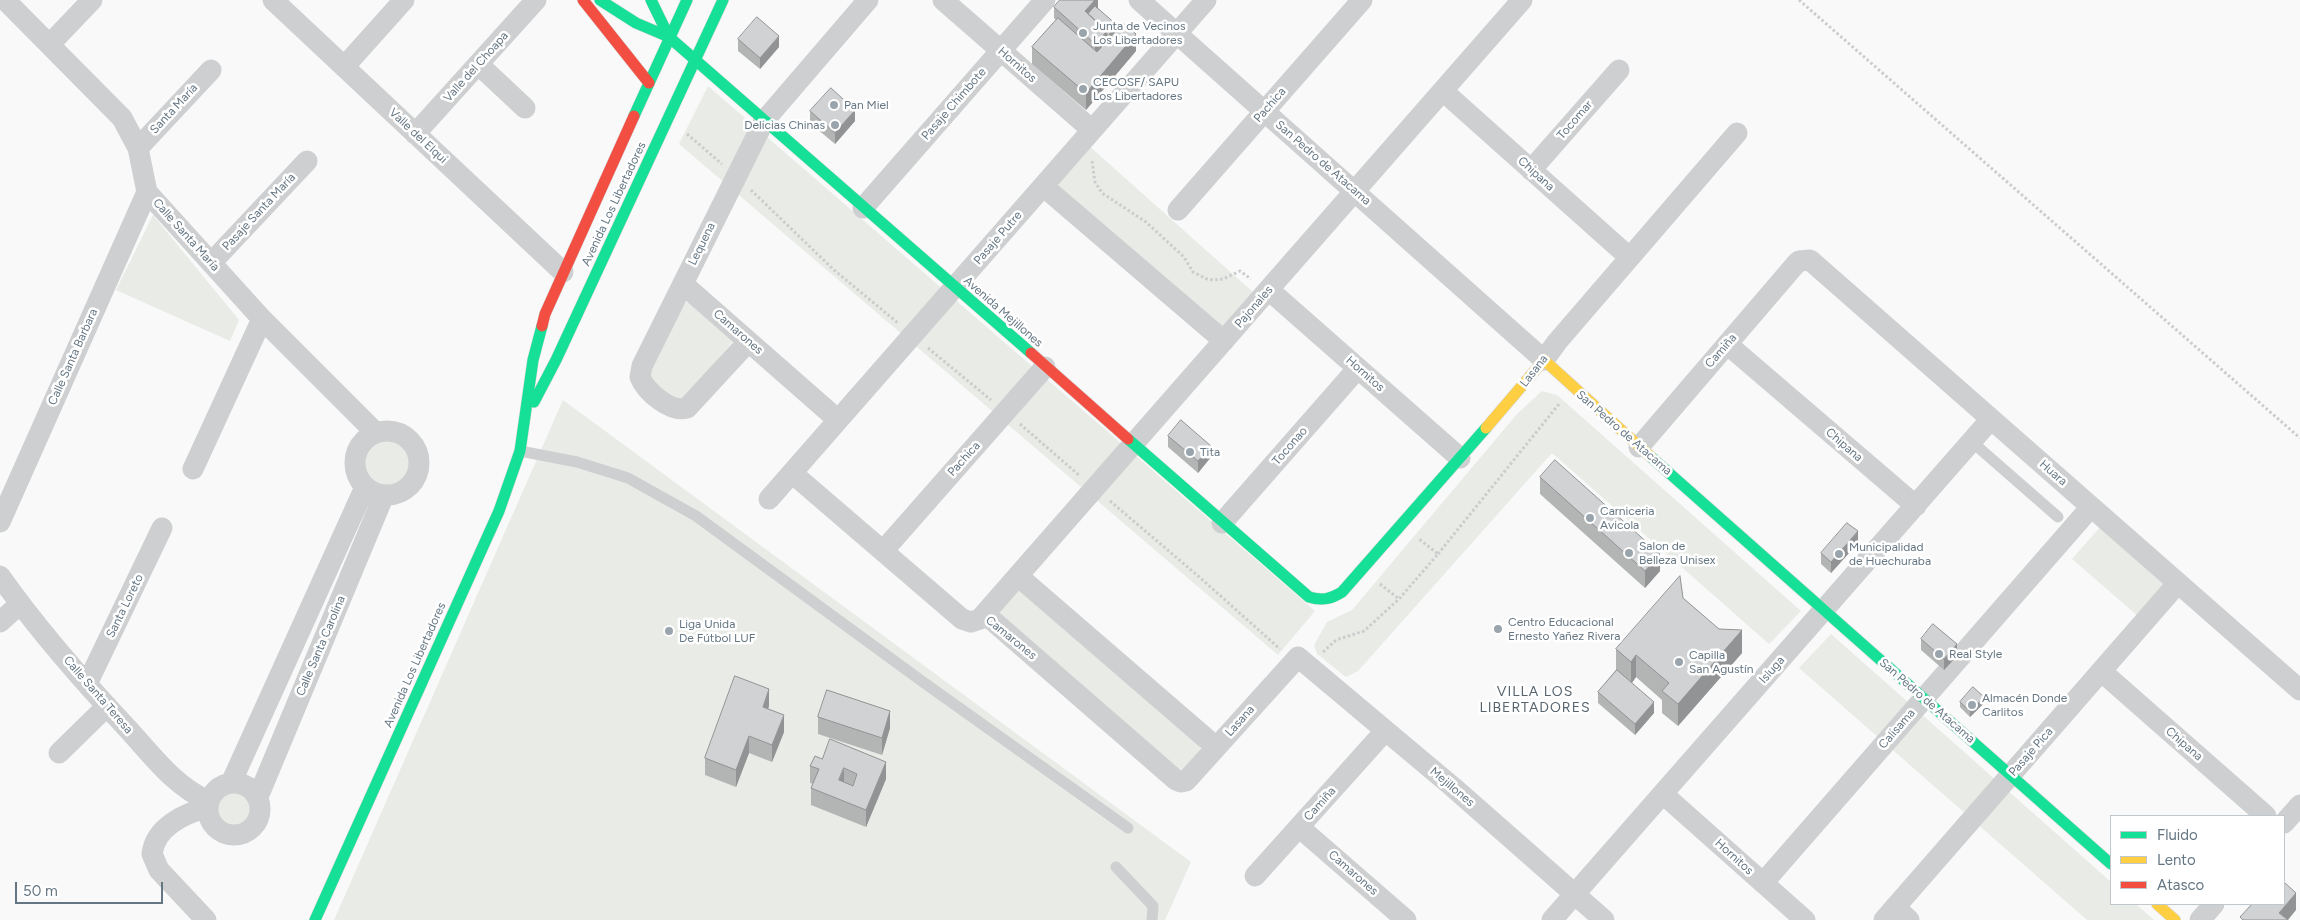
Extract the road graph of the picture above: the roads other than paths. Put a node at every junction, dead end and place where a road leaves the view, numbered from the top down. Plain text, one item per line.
1 (5, 0) edge
2 (92, 0) edge
3 (273, 0) edge
4 (404, 0) edge
5 (536, 0) edge
6 (583, 0) edge
7 (600, 0) edge
8 (651, 0) edge
9 (687, 0) edge
10 (723, 0) edge
11 (868, 0) edge
12 (943, 0) edge
13 (1045, 0) edge
14 (1139, 0) edge
15 (1206, 0) edge
16 (1362, 0) edge
17 (1519, 1) edge
18 (1177, 33) junction
19 (669, 37) junction
20 (50, 44) junction
21 (1001, 51) junction
22 (696, 61) junction
23 (478, 64) junction
24 (344, 67) junction
25 (211, 70) dead end
26 (1619, 70) dead end
27 (649, 83) junction
28 (1442, 91) junction
29 (525, 108) dead end
30 (1264, 111) junction
31 (764, 120) junction
32 (1737, 133) dead end
33 (415, 134) junction
34 (1085, 138) junction
35 (138, 148) junction
36 (307, 161) dead end
37 (1531, 170) junction
38 (1043, 186) junction
39 (1355, 191) junction
40 (147, 192) junction
41 (863, 208) junction
42 (1178, 210) dead end
43 (1629, 257) junction
44 (1805, 260) joint
45 (211, 263) junction
46 (563, 272) junction
47 (682, 284) junction
48 (954, 288) junction
49 (1269, 290) junction
50 (262, 319) junction
51 (1224, 341) junction
52 (748, 342) junction
53 (1726, 344) junction
54 (1544, 360) junction
55 (1046, 368) junction
56 (1358, 368) junction
57 (526, 416) junction
58 (1991, 419) junction
59 (838, 420) junction
60 (375, 432) junction
61 (1971, 442) junction
62 (1133, 445) junction
63 (1639, 446) junction
64 (520, 451) junction
65 (1460, 458) junction
66 (193, 469) dead end
67 (792, 473) junction
68 (374, 491) junction
69 (769, 499) dead end
70 (1916, 506) junction
71 (2091, 507) junction
72 (2058, 517) dead end
73 (0, 522) edge
74 (1222, 523) junction
75 (162, 528) dead end
76 (883, 551) junction
77 (0, 576) edge
78 (1018, 576) junction
79 (2178, 583) junction
80 (1323, 600) joint
81 (20, 604) junction
82 (1824, 611) junction
83 (985, 614) junction
84 (0, 622) edge
85 (1303, 662) joint
86 (2101, 672) junction
87 (87, 684) junction
88 (2300, 690) edge
89 (1924, 698) junction
90 (107, 706) junction
91 (1385, 731) junction
92 (1216, 747) junction
93 (59, 753) dead end
94 (2011, 775) junction
95 (231, 782) junction
96 (1181, 782) joint
97 (1663, 794) junction
98 (258, 797) junction
99 (208, 804) junction
100 (2300, 805) edge
101 (2265, 815) edge
102 (2285, 822) edge
103 (1300, 827) junction
104 (1128, 828) dead end
105 (2110, 863) edge
106 (1116, 867) dead end
107 (1255, 876) dead end
108 (1763, 883) junction
109 (1575, 894) junction
110 (2157, 905) edge
111 (2213, 905) edge
112 (1896, 916) edge
113 (206, 920) edge
114 (315, 920) edge
115 (1152, 920) edge
116 (1406, 920) edge
117 (1552, 920) edge
118 (1604, 920) edge
119 (1805, 920) edge
120 (2175, 920) edge
121 (2200, 920) edge

1 - 20 street, Calle Santa María
2 - 20 street
3 - 24 street, Valle del Elqui
4 - 24 street
5 - 23 street, Valle del Choapa
6 - 27 street
7 - 19 street
8 - 19 street
9 - 19 street, Avenida Los Libertadores
10 - 22 street, Avenida Los Libertadores
11 - 31 street, Lequena
12 - 21 street, Hornitos
13 - 21 street, Pasaje Chimbote
14 - 18 street, San Pedro de Atacama
15 - 18 street, Pasaje Putre
16 - 30 street, Pachica
17 - 28 street, Pajonales
18 - 30 street, San Pedro de Atacama
18 - 34 street, Pasaje Putre
19 - 22 street, Avenida Mejillones
19 - 27 street, Avenida Los Libertadores
20 - 35 street, Calle Santa María
21 - 34 street, Hornitos
21 - 41 street, Pasaje Chimbote
22 - 31 street, Avenida Mejillones
22 - 57 street, Avenida Los Libertadores
23 - 29 street
23 - 33 street, Valle del Choapa
24 - 33 street, Valle del Elqui
25 - 35 street, Santa María
26 - 37 street, Tocomar
27 - 46 street, Avenida Los Libertadores
28 - 37 street, Chipana
28 - 39 street, Pajonales
30 - 39 street, San Pedro de Atacama
30 - 42 street, Pachica
31 - 41 street, Avenida Mejillones
31 - 47 street, Lequena
32 - 43 street, Lasana
33 - 46 street, Valle del Elqui
34 - 38 street, Pasaje Putre
35 - 40 street, Calle Santa María
36 - 45 street, Pasaje Santa María
37 - 43 street, Chipana
38 - 48 street, Pasaje Putre
38 - 51 street
39 - 49 street, Pajonales
39 - 54 street, San Pedro de Atacama
40 - 45 street, Calle Santa María
40 - 73 street, Calle Santa Barbara
41 - 48 street, Avenida Mejillones
43 - 54 street, Lasana
44 - 53 street, Camiña
44 - 58 street, Huara
45 - 50 street, Calle Santa María
46 - 57 street, Avenida Los Libertadores
47 - 52 street, Camarones
47 - 52 street, Lequena
48 - 55 street, Avenida Mejillones
48 - 59 street, Pasaje Putre
49 - 51 street, Pajonales
49 - 56 street, Hornitos
50 - 60 street, Calle Santa María
50 - 66 street
51 - 62 street, Pajonales
52 - 59 street, Camarones
53 - 63 street, Camiña
53 - 70 street, Chipana
54 - 63 street, San Pedro de Atacama
54 - 65 street, Lasana
55 - 62 street, Avenida Mejillones
55 - 76 street, Pachica
56 - 65 street, Hornitos
56 - 74 street, Toconao
57 - 64 street, Avenida Los Libertadores
58 - 61 street, Isluga
58 - 71 street, Huara
59 - 67 street, Pasaje Putre
60 - 68 street
60 - 68 street
61 - 70 street, Isluga
61 - 72 lane
62 - 74 street, Avenida Mejillones
62 - 78 street, Pajonales
63 - 82 street, San Pedro de Atacama
64 - 104 lane
64 - 114 street, Avenida Los Libertadores
65 - 80 street, Lasana
67 - 69 street, Pasaje Putre
67 - 76 street, Camarones
68 - 95 street, Calle Santa Carolina
68 - 98 street, Calle Santa Carolina
70 - 82 street, Isluga
71 - 79 street, Huara
71 - 89 street, Calisama
74 - 80 street, Avenida Mejillones
75 - 87 street, Santa Loreto
76 - 83 street, Camarones
77 - 81 street, Calle Santa Teresa
78 - 83 street, Pajonales
78 - 92 street
79 - 86 street, Pasaje Pica
79 - 88 street, Huara
81 - 84 street
81 - 87 street, Calle Santa Teresa
82 - 89 street, San Pedro de Atacama
82 - 97 street, Isluga
83 - 96 street, Camarones
85 - 91 street, Mejillones
85 - 92 street, Lasana
86 - 94 street, Pasaje Pica
86 - 101 street, Chipana
87 - 90 street, Calle Santa Teresa
89 - 94 street, San Pedro de Atacama
89 - 108 street, Calisama
90 - 93 street
90 - 99 street, Calle Santa Teresa
91 - 103 street, Camiña
91 - 109 street, Mejillones
92 - 96 street, Lasana
94 - 105 street, San Pedro de Atacama
94 - 112 street, Pasaje Pica
95 - 98 street
95 - 99 street
97 - 108 street, Hornitos
97 - 109 street, Isluga
98 - 99 street
99 - 113 street
100 - 102 street
103 - 107 street, Camiña
103 - 116 street, Camarones
106 - 115 lane
108 - 119 street, Hornitos
109 - 117 street, Isluga
109 - 118 street, Mejillones
110 - 120 street
111 - 121 street

